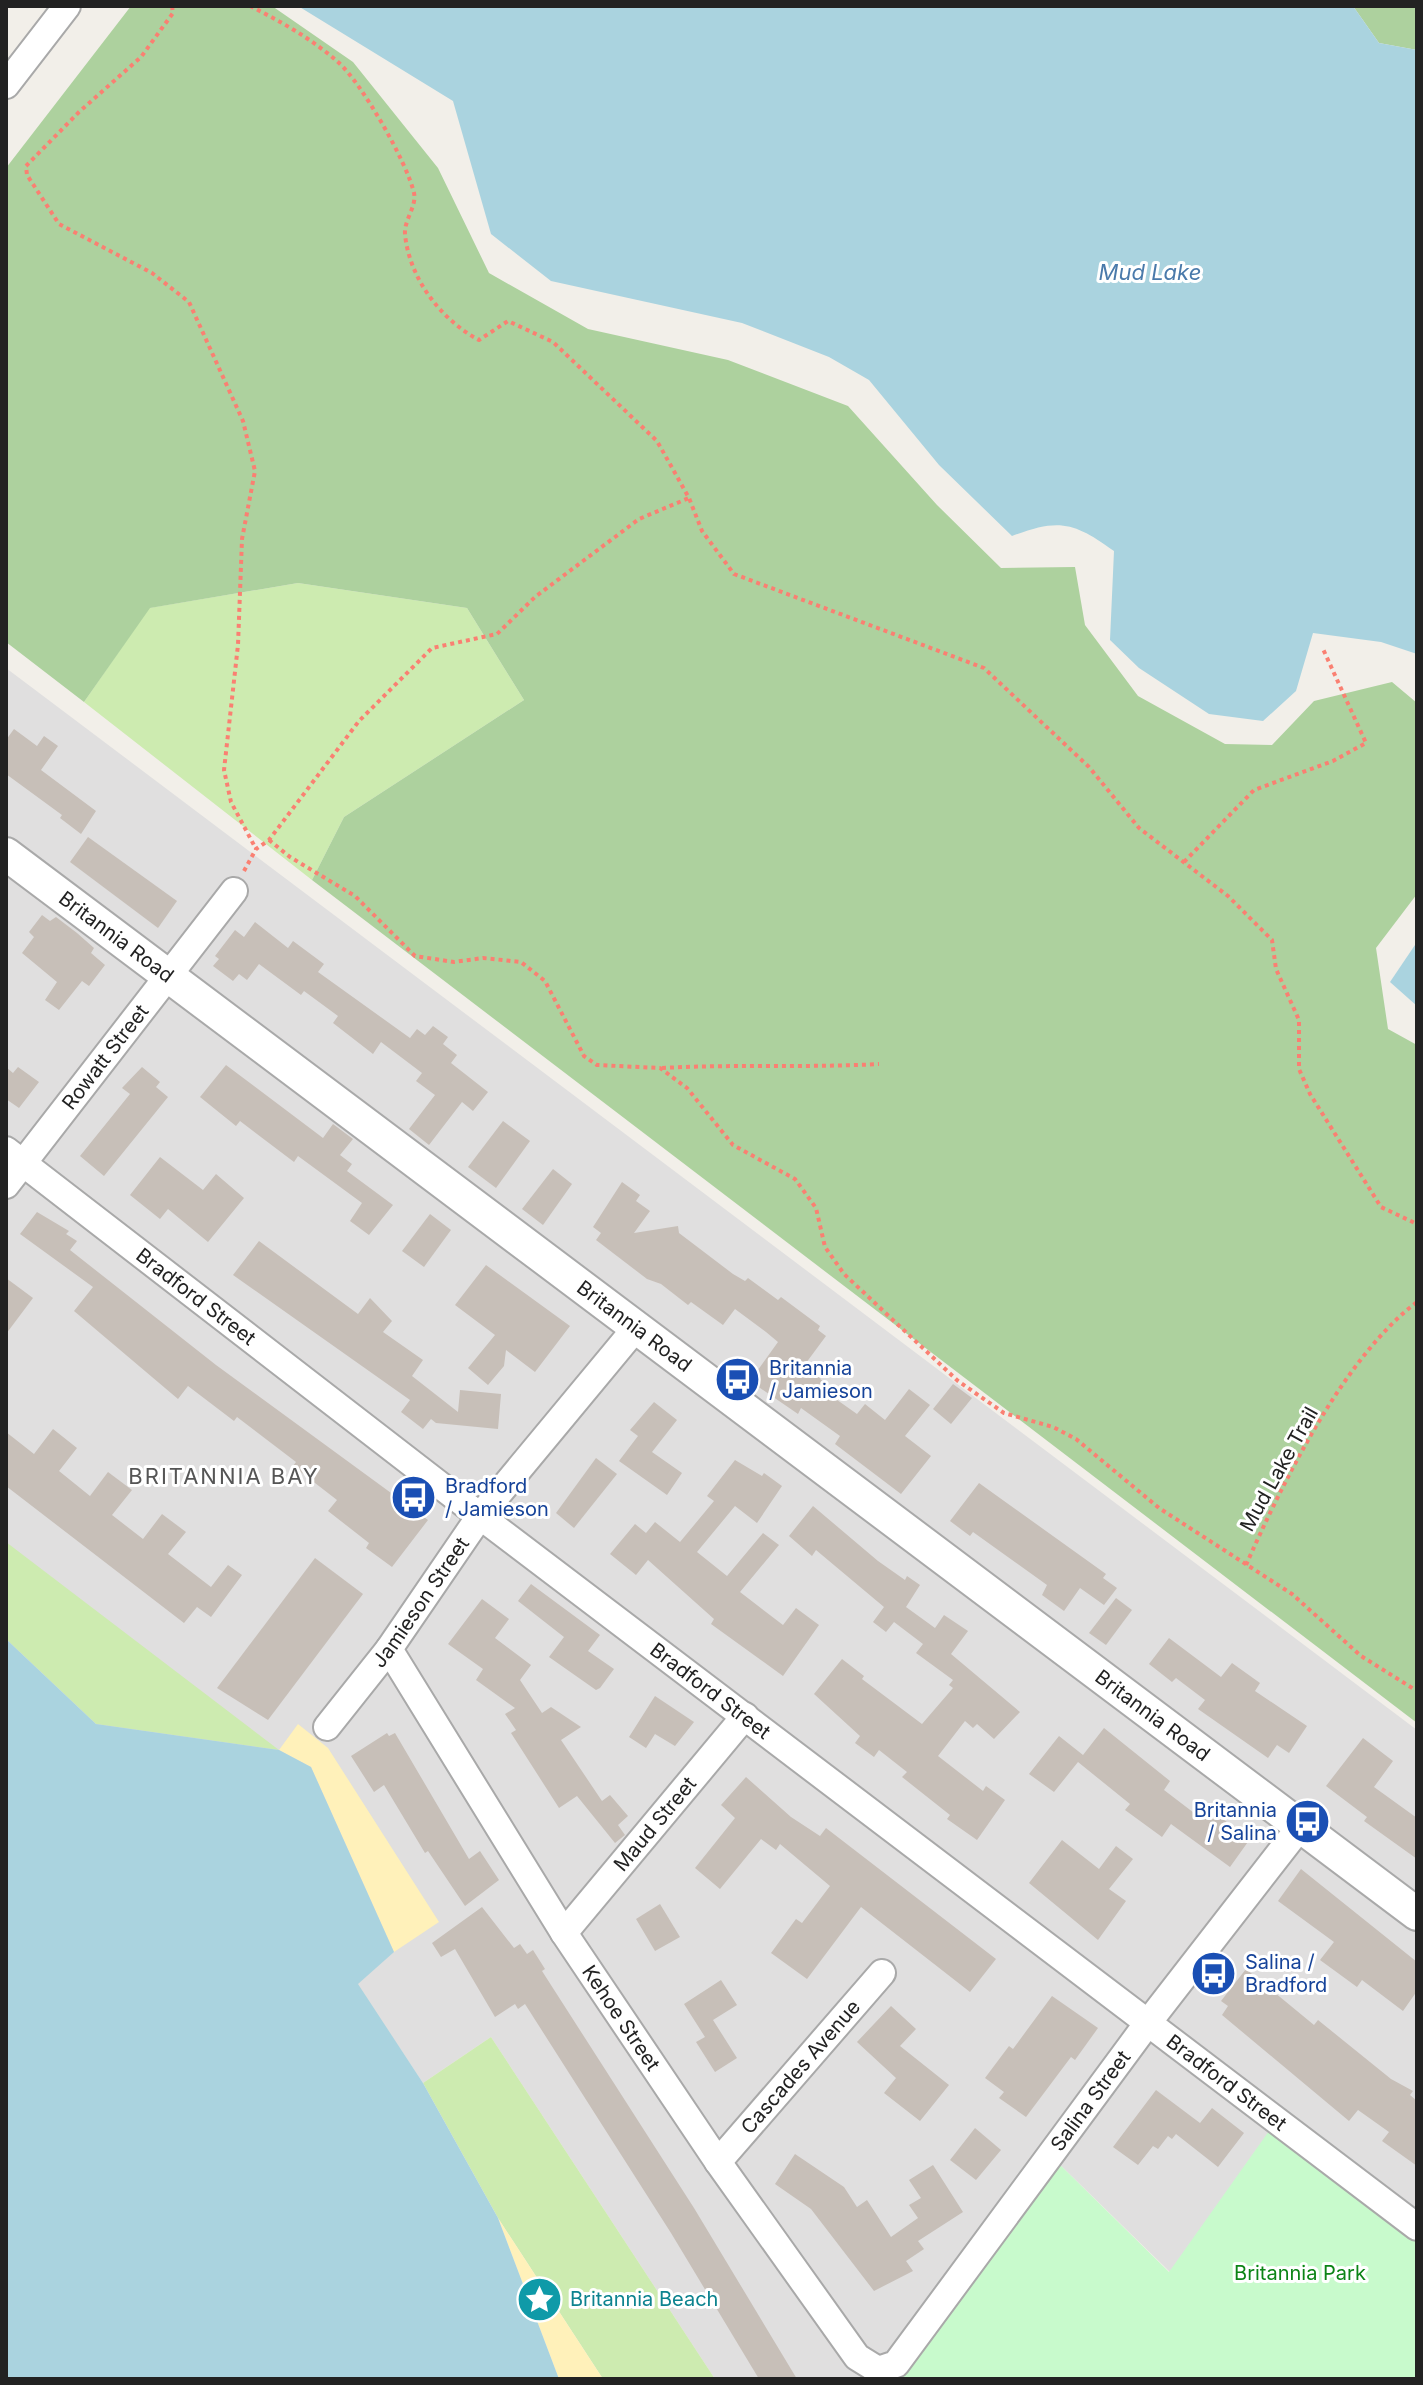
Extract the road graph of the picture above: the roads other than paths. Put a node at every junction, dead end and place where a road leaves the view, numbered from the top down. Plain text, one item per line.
1 (67, 6) edge
2 (6, 85) edge
3 (6, 854) edge
4 (234, 891) road end
5 (169, 978) junction
6 (15, 1156) edge
7 (6, 1185) edge
8 (635, 1329) junction
9 (480, 1516) junction
10 (389, 1649) junction
11 (745, 1716) junction
12 (327, 1727) dead end
13 (1300, 1827) junction
14 (1417, 1914) edge
15 (564, 1933) junction
16 (882, 1973) dead end
17 (1147, 2024) junction
18 (718, 2162) junction
19 (1417, 2227) edge
20 (878, 2370) joint

1 - 2 street
3 - 5 street, Britannia Road
4 - 5 street, Rowatt Street
5 - 6 street, Rowatt Street
5 - 8 street, Britannia Road
6 - 7 street, Rowatt Street
6 - 9 street, Bradford Street
8 - 9 street, Jamieson Street
8 - 13 street, Britannia Road
9 - 10 street, Jamieson Street
9 - 11 street, Bradford Street
10 - 12 street, Jamieson Street
10 - 15 street, Kehoe Street
11 - 15 street, Maud Street
11 - 17 street, Bradford Street
13 - 14 street, Britannia Road
13 - 17 street, Salina Street
15 - 18 street, Kehoe Street
16 - 18 street, Cascades Avenue
17 - 19 street, Bradford Street
17 - 20 street, Salina Street
18 - 20 street, Kehoe Street

